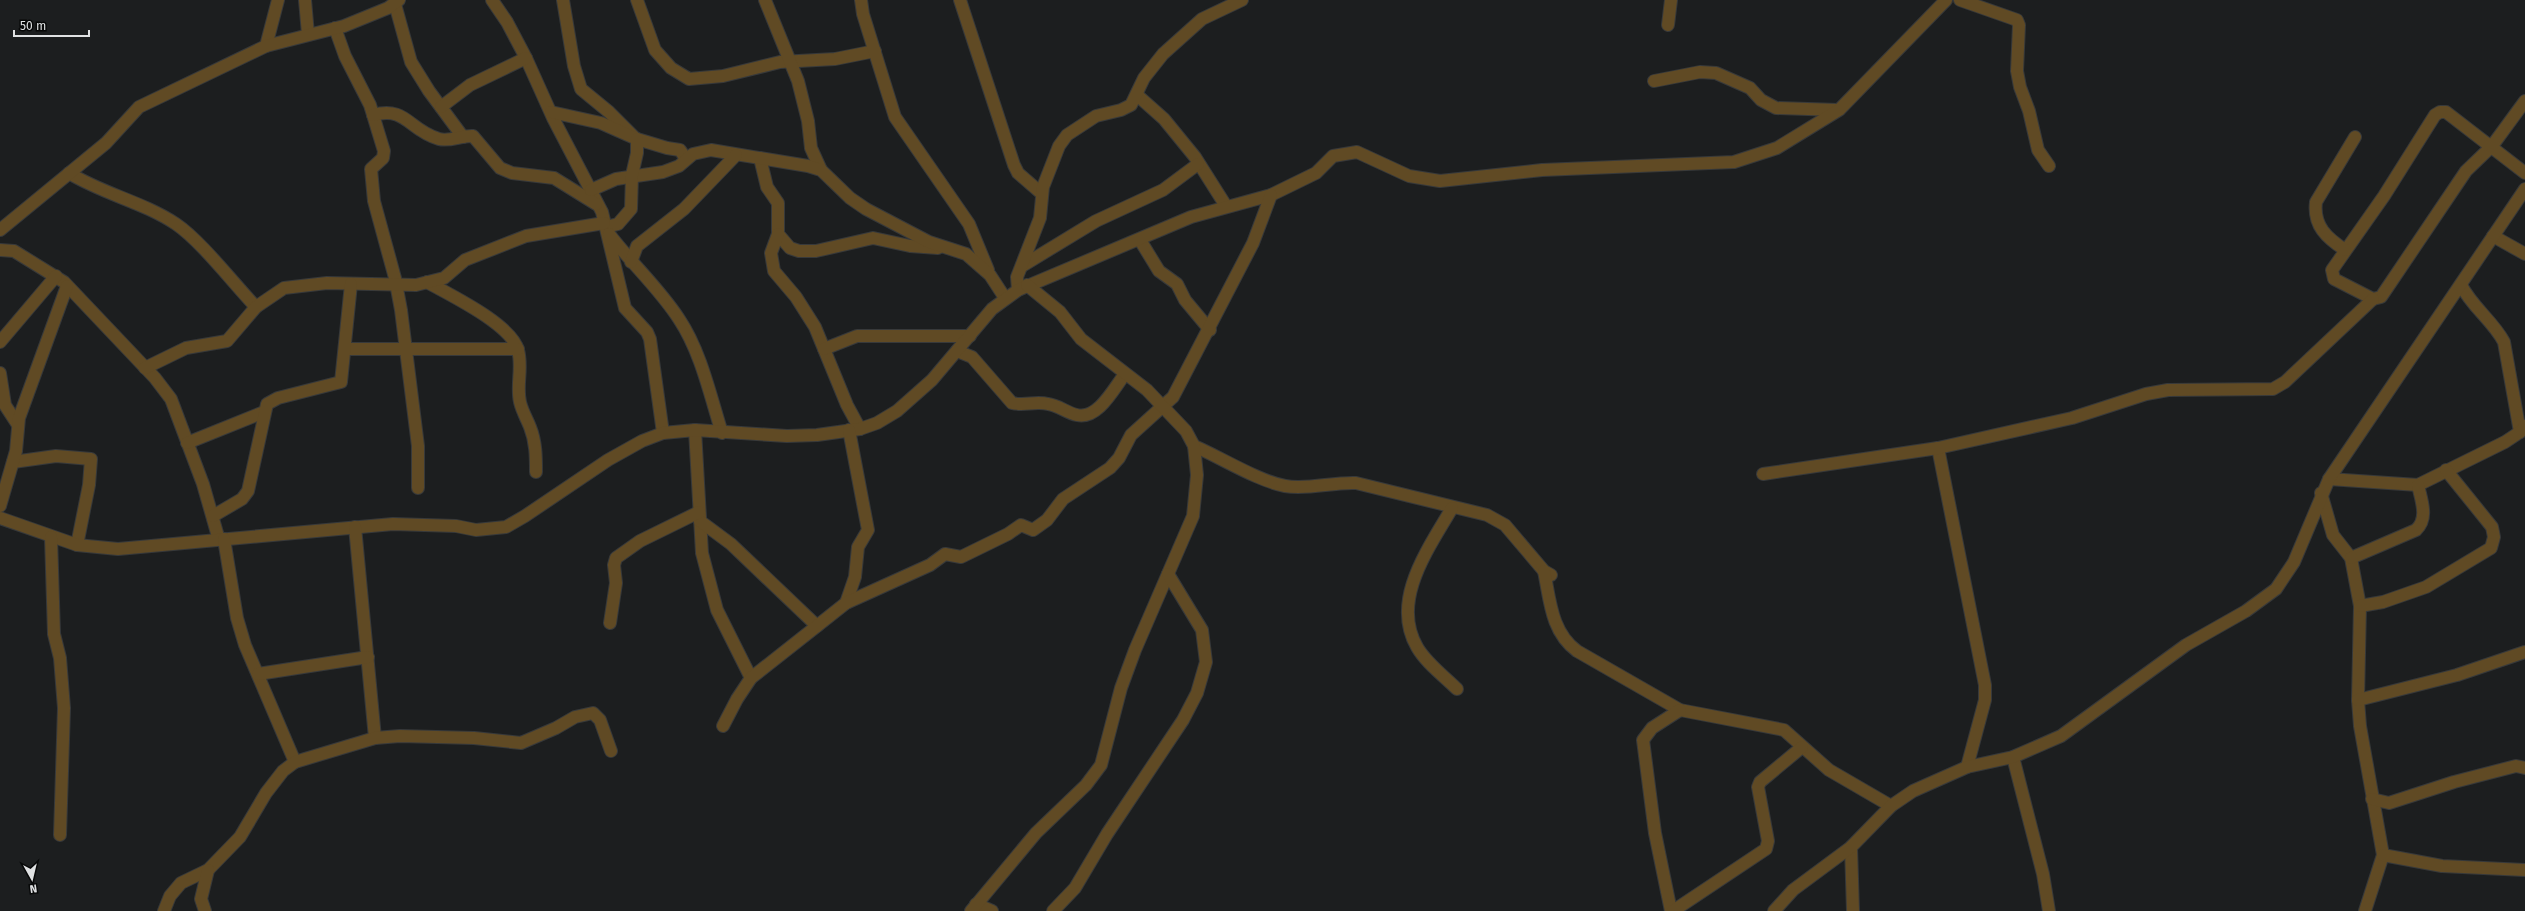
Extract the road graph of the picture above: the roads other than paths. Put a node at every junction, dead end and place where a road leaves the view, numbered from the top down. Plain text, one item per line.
1 (278, 0) edge
2 (305, 0) edge
3 (492, 0) edge
4 (562, 0) edge
5 (637, 0) edge
6 (764, 0) edge
7 (861, 0) edge
8 (960, 0) edge
9 (1242, 0) edge
10 (1671, 0) edge
11 (1946, 0) edge
12 (1960, 0) edge
13 (397, 2) edge
14 (1668, 25) dead end
15 (335, 28) junction
16 (308, 34) junction
17 (266, 46) junction
18 (875, 51) junction
19 (526, 58) junction
20 (790, 61) junction
21 (1654, 81) dead end
22 (1137, 95) junction
23 (2525, 101) edge
24 (441, 107) junction
25 (1839, 110) junction
26 (551, 112) junction
27 (373, 115) junction
28 (463, 137) junction
29 (2355, 137) dead end
30 (635, 138) junction
31 (2492, 146) junction
32 (736, 155) junction
33 (760, 158) junction
34 (686, 159) junction
35 (1198, 164) junction
36 (2049, 166) dead end
37 (820, 170) junction
38 (69, 173) junction
39 (2525, 173) edge
40 (632, 175) junction
41 (2525, 189) edge
42 (591, 190) junction
43 (1041, 193) junction
44 (1271, 195) junction
45 (599, 206) junction
46 (1226, 206) junction
47 (606, 227) junction
48 (0, 230) edge
49 (778, 234) junction
50 (2493, 236) junction
51 (1140, 240) junction
52 (945, 248) junction
53 (0, 250) edge
54 (2345, 250) junction
55 (2525, 254) edge
56 (631, 262) junction
57 (1022, 266) junction
58 (990, 275) junction
59 (56, 276) junction
60 (427, 282) junction
61 (352, 284) junction
62 (396, 285) junction
63 (67, 286) junction
64 (2461, 286) junction
65 (1022, 288) junction
66 (1005, 298) junction
67 (2373, 299) junction
68 (256, 307) junction
69 (1210, 330) junction
70 (970, 336) junction
71 (0, 342) edge
72 (345, 349) junction
73 (518, 349) junction
74 (824, 349) junction
75 (404, 350) junction
76 (957, 351) junction
77 (145, 368) junction
78 (0, 373) edge
79 (1125, 374) junction
80 (1165, 408) junction
81 (264, 412) junction
82 (18, 425) junction
83 (854, 429) junction
84 (2522, 429) edge
85 (695, 430) junction
86 (663, 432) junction
87 (722, 433) junction
88 (187, 443) junction
89 (1194, 446) junction
90 (1938, 448) junction
91 (13, 462) junction
92 (2446, 470) junction
93 (536, 472) dead end
94 (1763, 474) dead end
95 (2329, 479) junction
96 (2418, 485) junction
97 (418, 488) dead end
98 (2322, 493) junction
99 (0, 506) edge
100 (1452, 508) junction
101 (213, 516) junction
102 (700, 516) junction
103 (0, 518) edge
104 (355, 527) junction
105 (51, 537) junction
106 (221, 539) junction
107 (77, 545) junction
108 (2351, 558) junction
109 (1168, 574) junction
110 (846, 603) junction
111 (2360, 606) junction
112 (610, 622) dead end
113 (817, 626) junction
114 (2525, 652) edge
115 (368, 657) junction
116 (258, 674) junction
117 (752, 678) junction
118 (1457, 689) dead end
119 (2358, 700) junction
120 (1680, 710) junction
121 (723, 726) dead end
122 (375, 738) junction
123 (1802, 747) junction
124 (611, 751) dead end
125 (2013, 757) junction
126 (295, 762) junction
127 (1967, 767) junction
128 (2525, 768) edge
129 (2372, 799) junction
130 (1891, 806) junction
131 (60, 835) dead end
132 (1851, 846) junction
133 (2383, 855) junction
134 (208, 870) junction
135 (2525, 870) edge
136 (974, 908) edge
137 (164, 911) edge
138 (205, 911) edge
139 (992, 911) edge
140 (1053, 911) edge
141 (1672, 911) edge
142 (1774, 911) edge
143 (1853, 911) edge
144 (2049, 911) edge
145 (2365, 911) edge

1 - 17 street
2 - 16 street
3 - 19 street
4 - 30 street
5 - 20 street
6 - 20 street
7 - 18 street
8 - 43 street
9 - 22 street
10 - 14 street
11 - 25 street
12 - 36 street
13 - 15 street
13 - 24 street
15 - 16 street
15 - 27 street
16 - 17 street
17 - 38 street
18 - 20 street
18 - 58 street
19 - 24 street
19 - 26 street
20 - 37 street
21 - 25 street
22 - 35 street
22 - 43 street
23 - 31 street
24 - 28 street
25 - 44 street
26 - 30 street
26 - 42 street
27 - 28 street
27 - 62 street
28 - 45 street
29 - 54 street
30 - 34 street
30 - 40 street
31 - 39 street
31 - 54 street
31 - 67 street
32 - 33 street
32 - 34 street
32 - 56 street
33 - 37 street
33 - 49 street
34 - 40 street
35 - 46 street
35 - 57 street
37 - 52 street
38 - 48 street
38 - 68 street
40 - 42 street
40 - 47 street
41 - 50 street
42 - 45 street
43 - 57 street
44 - 46 street
44 - 69 street
45 - 47 street
46 - 51 street
47 - 56 street
47 - 60 street
47 - 86 street
49 - 52 street
49 - 74 street
50 - 55 street
50 - 64 street
51 - 65 street
51 - 69 street
52 - 58 street
53 - 59 street
54 - 67 street
56 - 87 street
57 - 65 street
58 - 66 street
59 - 63 street
59 - 71 street
60 - 62 street
60 - 73 street
61 - 62 street
61 - 68 street
61 - 72 street
62 - 75 street
63 - 77 street
63 - 82 street
64 - 84 street
64 - 95 street
65 - 66 street
65 - 79 street
66 - 70 street
67 - 90 street
68 - 77 street
69 - 80 street
70 - 74 street
70 - 76 street
72 - 75 street
72 - 81 street
73 - 75 street
73 - 93 street
74 - 83 street
75 - 97 street
76 - 79 street
76 - 83 street
77 - 88 street
78 - 82 street
79 - 80 street
80 - 89 street
80 - 110 street
81 - 88 street
81 - 101 street
82 - 91 street
83 - 87 street
83 - 110 street
84 - 92 street
85 - 86 street
85 - 87 street
85 - 102 street
86 - 104 street
88 - 101 street
89 - 100 street
89 - 109 street
90 - 94 street
90 - 127 street
91 - 99 street
91 - 107 street
92 - 96 street
92 - 111 street
95 - 96 street
95 - 98 street
96 - 108 street
98 - 108 street
98 - 125 street
100 - 118 street
100 - 120 street
101 - 106 street
102 - 112 street
102 - 113 street
102 - 117 street
103 - 105 street
104 - 106 street
104 - 115 street
105 - 107 street
105 - 131 street
106 - 107 street
106 - 116 street
108 - 111 street
109 - 136 street
109 - 140 street
110 - 113 street
111 - 119 street
113 - 117 street
114 - 119 street
115 - 116 street
115 - 122 street
116 - 126 street
117 - 121 street
119 - 129 street
120 - 123 street
120 - 141 street
122 - 124 street
122 - 126 street
123 - 130 street
123 - 141 street
125 - 127 street
125 - 144 street
126 - 134 street
127 - 130 street
128 - 129 street
129 - 133 street
130 - 132 street
132 - 142 street
132 - 143 street
133 - 135 street
133 - 145 street
134 - 137 street
134 - 138 street
136 - 139 street

